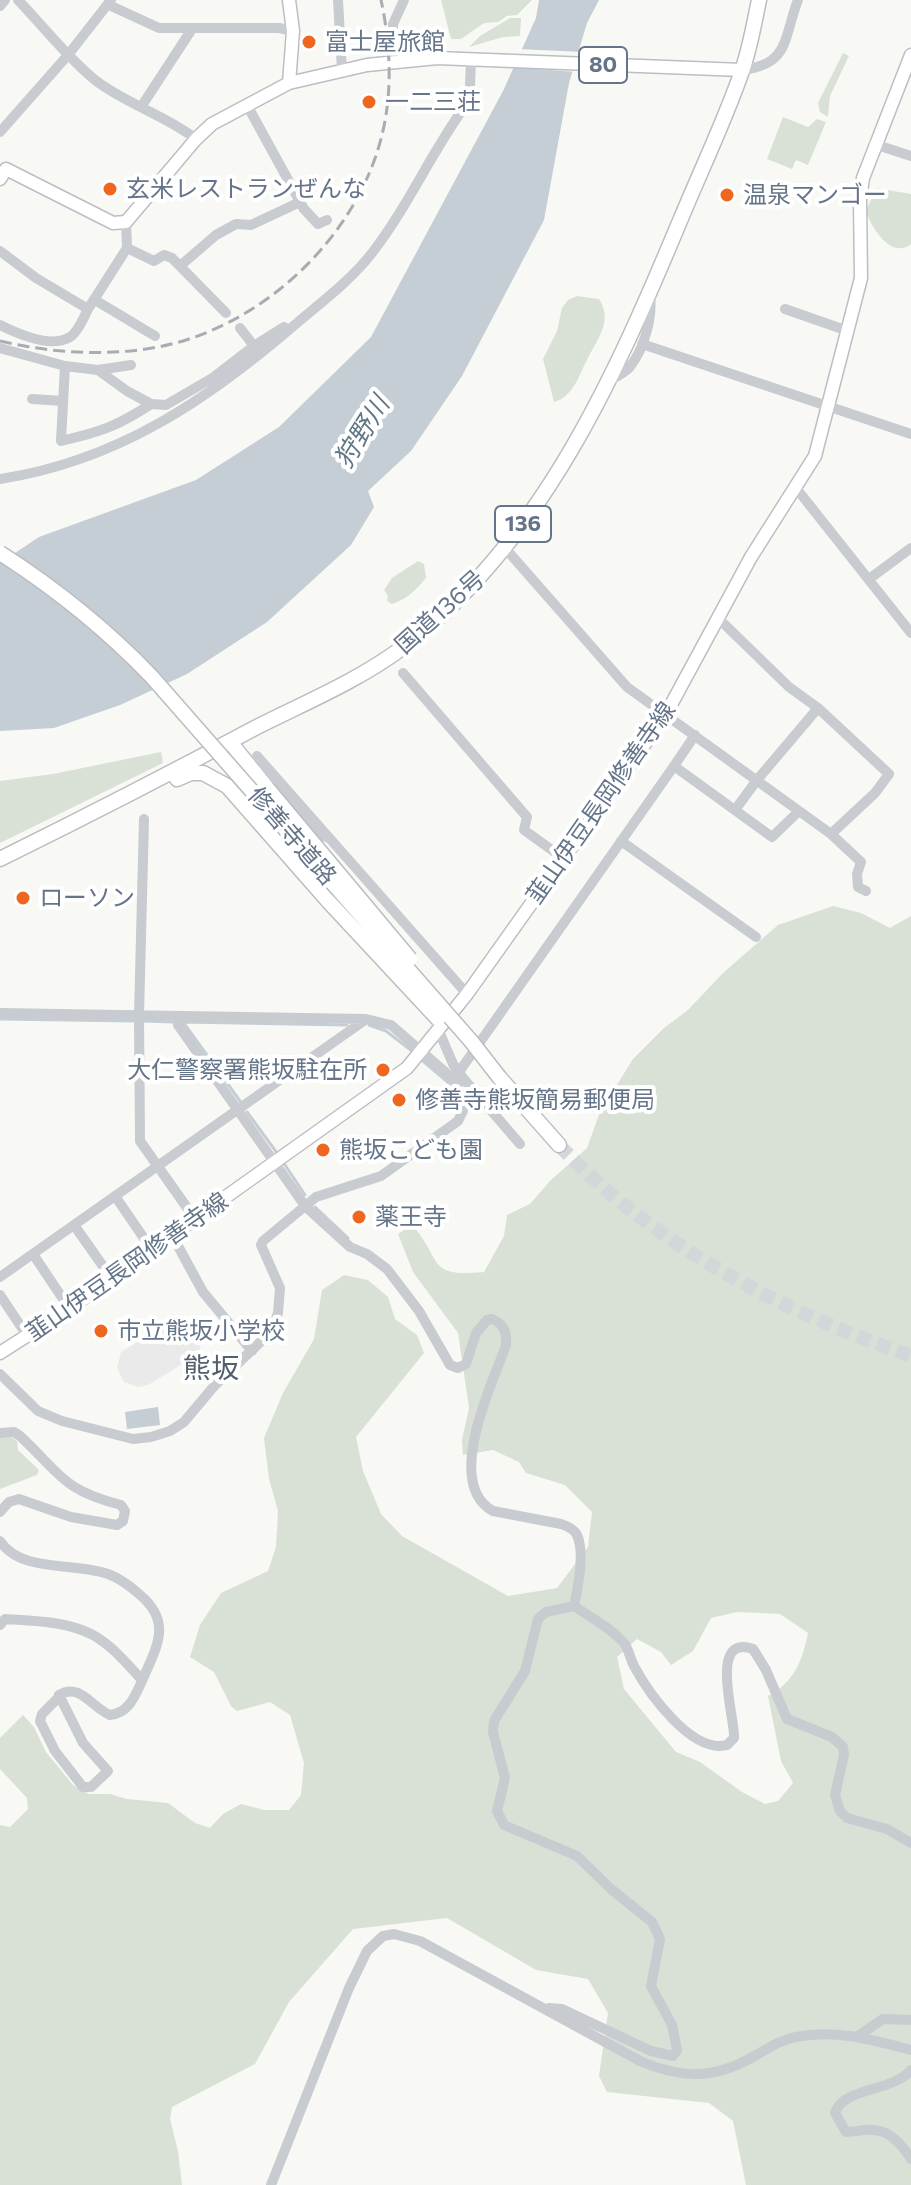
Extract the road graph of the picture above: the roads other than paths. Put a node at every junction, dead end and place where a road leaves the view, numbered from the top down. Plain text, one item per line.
1 (5, 0) edge
2 (18, 0) edge
3 (289, 0) edge
4 (338, 0) edge
5 (404, 0) edge
6 (759, 0) edge
7 (798, 0) edge
8 (110, 2) edge
9 (0, 6) edge
10 (192, 29) junction
11 (293, 31) junction
12 (68, 55) junction
13 (911, 55) edge
14 (477, 59) junction
15 (394, 61) junction
16 (742, 70) junction
17 (342, 71) junction
18 (289, 83) junction
19 (247, 105) junction
20 (141, 107) junction
21 (0, 132) edge
22 (196, 139) junction
23 (874, 144) junction
24 (911, 156) edge
25 (2, 171) edge
26 (300, 202) junction
27 (327, 220) dead end
28 (126, 222) junction
29 (127, 248) junction
30 (0, 251) edge
31 (180, 266) junction
32 (650, 293) junction
33 (91, 305) junction
34 (785, 309) dead end
35 (226, 313) dead end
36 (300, 320) junction
37 (0, 325) edge
38 (240, 328) dead end
39 (848, 331) junction
40 (155, 336) dead end
41 (642, 344) junction
42 (254, 346) junction
43 (0, 348) edge
44 (131, 365) dead end
45 (65, 366) junction
46 (98, 370) junction
47 (607, 382) junction
48 (32, 399) dead end
49 (63, 401) junction
50 (151, 404) junction
51 (829, 408) junction
52 (911, 434) edge
53 (0, 479) edge
54 (796, 488) junction
55 (505, 548) junction
56 (911, 548) edge
57 (0, 553) edge
58 (869, 579) junction
59 (718, 618) junction
60 (911, 633) edge
61 (403, 673) dead end
62 (818, 708) junction
63 (666, 714) junction
64 (695, 735) junction
65 (230, 742) junction
66 (213, 751) junction
67 (255, 763) junction
68 (674, 766) junction
69 (757, 780) junction
70 (227, 786) junction
71 (110, 805) junction
72 (735, 810) junction
73 (799, 811) junction
74 (144, 819) dead end
75 (831, 834) junction
76 (621, 841) junction
77 (563, 858) junction
78 (0, 859) edge
79 (866, 891) dead end
80 (756, 937) dead end
81 (467, 994) junction
82 (0, 1013) edge
83 (139, 1015) junction
84 (178, 1016) junction
85 (366, 1019) junction
86 (438, 1029) junction
87 (471, 1041) junction
88 (421, 1051) junction
89 (499, 1077) junction
90 (460, 1078) junction
91 (239, 1109) junction
92 (520, 1144) dead end
93 (559, 1145) tunnel mouth
94 (276, 1162) junction
95 (158, 1166) junction
96 (115, 1196) junction
97 (305, 1206) junction
98 (195, 1219) junction
99 (74, 1225) junction
100 (172, 1235) junction
101 (152, 1250) junction
102 (33, 1254) junction
103 (0, 1277) edge
104 (112, 1279) junction
105 (0, 1295) edge
106 (69, 1308) junction
107 (28, 1337) junction
108 (252, 1351) junction
109 (0, 1353) edge
110 (0, 1374) edge
111 (0, 1433) edge
112 (0, 1512) edge
113 (0, 1541) edge
114 (574, 1606) junction
115 (0, 1625) edge
116 (142, 1680) junction
117 (58, 1698) junction
118 (911, 1843) edge
119 (543, 2007) junction
120 (911, 2020) edge
121 (858, 2036) junction
122 (911, 2050) edge
123 (911, 2070) edge
124 (911, 2159) edge
125 (271, 2185) edge

1 - 9 street
2 - 12 street
3 - 11 main road
4 - 17 street
5 - 15 street
6 - 16 highway, 国道136号 / 136
7 - 16 street
8 - 10 street
8 - 12 street
10 - 11 street
10 - 20 street
11 - 18 main road
12 - 20 street
12 - 21 street
13 - 23 main road, 韮山伊豆長岡修善寺線
14 - 15 main road, 80
14 - 16 main road, 80
14 - 36 street
15 - 17 main road, 80
16 - 32 highway, 国道136号 / 136
17 - 18 main road, 80
18 - 19 main road
19 - 22 main road
19 - 26 street
20 - 22 street
22 - 28 main road
23 - 24 street
23 - 39 main road, 韮山伊豆長岡修善寺線
25 - 28 main road
26 - 27 street
26 - 31 street
28 - 29 street
29 - 31 street
29 - 33 street
30 - 33 street
31 - 35 street
32 - 41 street
32 - 47 highway, 国道136号 / 136
33 - 37 street
33 - 40 street
34 - 39 street
36 - 42 street
36 - 53 street
38 - 42 street
39 - 51 main road, 韮山伊豆長岡修善寺線
41 - 47 street
41 - 51 street
42 - 50 street
43 - 45 street
44 - 46 street
45 - 46 street
45 - 49 street
46 - 50 street
47 - 55 highway, 国道136号 / 136
48 - 49 street
49 - 50 street
51 - 52 street
51 - 54 main road, 韮山伊豆長岡修善寺線
54 - 58 street
54 - 59 main road, 韮山伊豆長岡修善寺線
55 - 63 street
55 - 65 highway, 国道136号 / 136
56 - 58 street
57 - 87 highway, 修善寺道路, bridge
58 - 60 street
59 - 62 street
59 - 63 main road, 韮山伊豆長岡修善寺線
61 - 77 street
62 - 69 street
62 - 75 street
63 - 64 street
63 - 77 main road, 韮山伊豆長岡修善寺線
64 - 68 street
64 - 69 street
65 - 66 highway, 国道136号 / 136
65 - 67 highway
66 - 70 highway
66 - 71 highway, 国道136号 / 136
67 - 81 street
67 - 87 highway, bridge
68 - 72 street
68 - 76 street
69 - 72 street
69 - 73 street
70 - 71 highway
70 - 89 highway, bridge
71 - 78 highway, 国道136号 / 136
72 - 73 street
73 - 75 street
74 - 83 street
75 - 79 street
76 - 80 street
76 - 90 street
77 - 81 main road, 韮山伊豆長岡修善寺線
81 - 86 main road, 韮山伊豆長岡修善寺線
82 - 83 street
83 - 84 street
83 - 95 street
84 - 85 street
84 - 91 street
85 - 88 street
85 - 91 street
86 - 88 main road, 韮山伊豆長岡修善寺線
86 - 90 street
87 - 89 highway, 修善寺道路, bridge
88 - 90 street
88 - 94 main road, 韮山伊豆長岡修善寺線
89 - 93 highway, 修善寺道路
90 - 92 street
90 - 97 street
91 - 94 street
91 - 95 street
94 - 97 street
94 - 98 main road, 韮山伊豆長岡修善寺線
95 - 96 street
95 - 98 street
96 - 99 street
96 - 101 street
97 - 108 street
97 - 114 street
98 - 100 main road, 韮山伊豆長岡修善寺線
99 - 102 street
99 - 104 street
100 - 101 main road, 韮山伊豆長岡修善寺線
100 - 108 street
101 - 104 main road, 韮山伊豆長岡修善寺線
102 - 103 street
102 - 106 street
104 - 106 main road, 韮山伊豆長岡修善寺線
105 - 107 street
106 - 107 main road, 韮山伊豆長岡修善寺線
107 - 109 main road, 韮山伊豆長岡修善寺線
108 - 110 street
111 - 112 street
113 - 116 street
114 - 118 street
114 - 119 street
115 - 116 street
116 - 117 street
117 - 117 street
119 - 121 street
119 - 125 street
120 - 121 street
121 - 122 street
123 - 124 street

